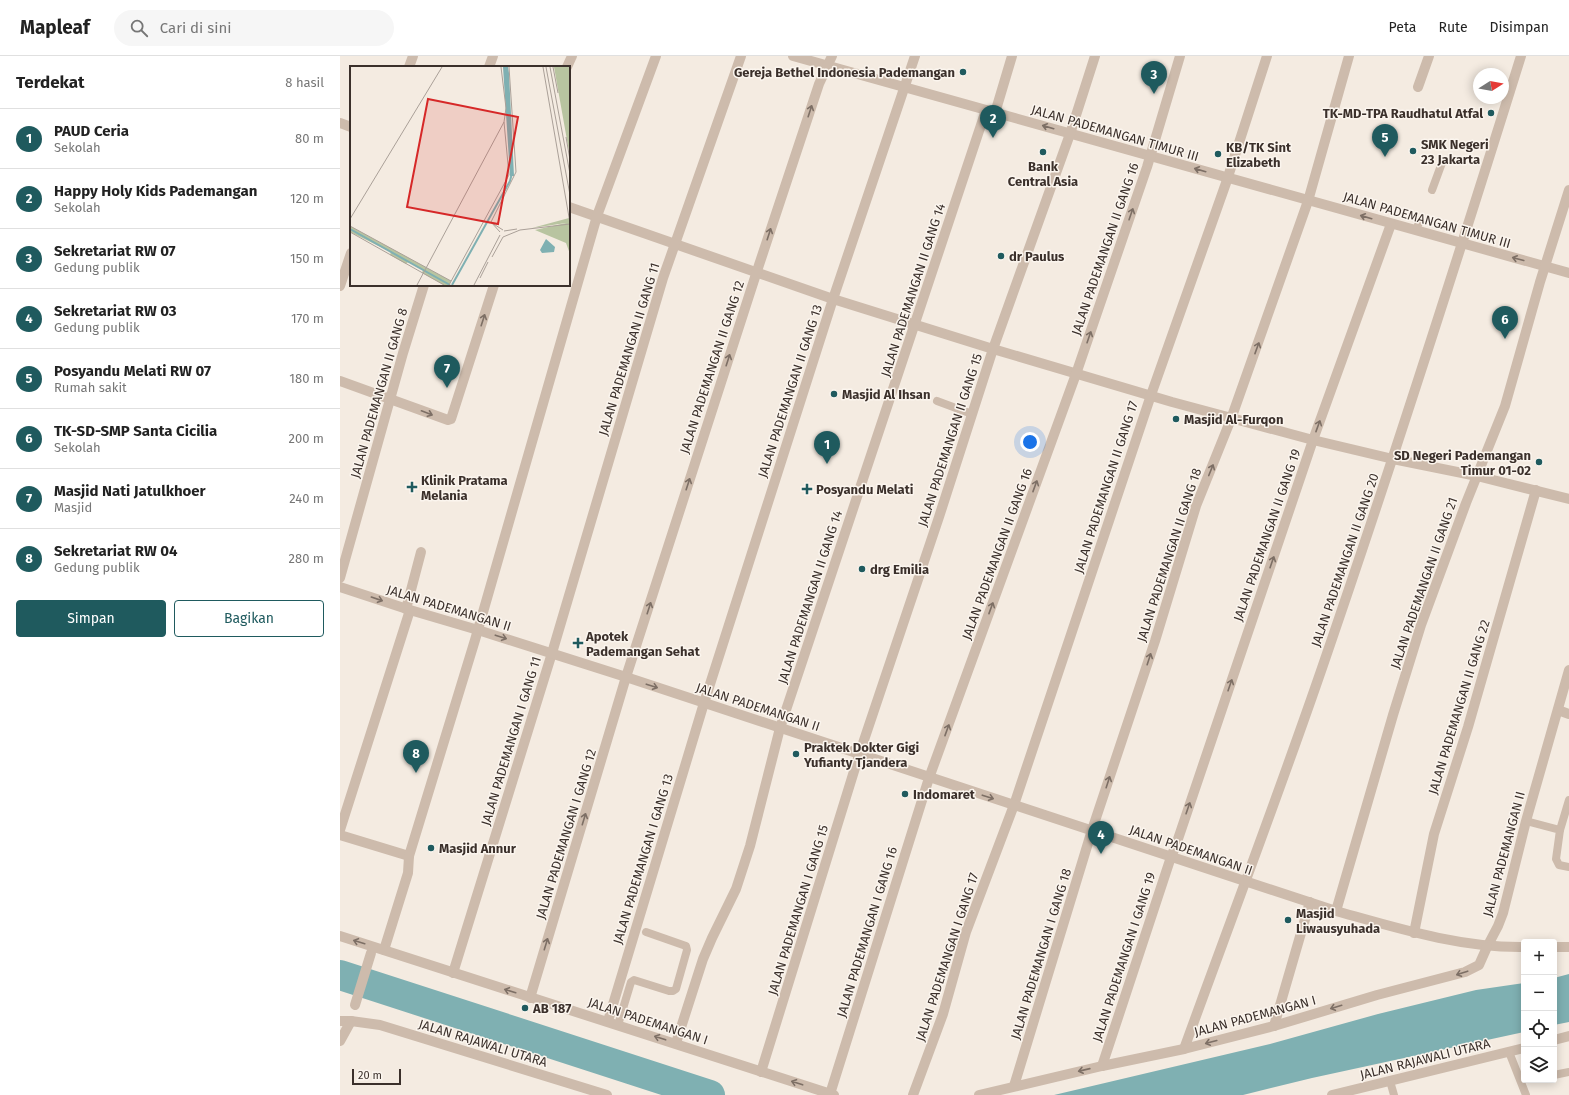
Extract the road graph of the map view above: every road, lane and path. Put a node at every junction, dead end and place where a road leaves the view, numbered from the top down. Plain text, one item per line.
1 (413, 56) edge
2 (493, 56) edge
3 (572, 56) edge
4 (656, 56) edge
5 (741, 56) edge
6 (793, 56) edge
7 (915, 56) edge
8 (1012, 56) edge
9 (1095, 56) edge
10 (1180, 56) edge
11 (1267, 56) edge
12 (1349, 56) edge
13 (1429, 56) edge
14 (1521, 56) edge
15 (830, 61) edge
16 (409, 66) edge
17 (490, 66) edge
18 (567, 66) edge
19 (1418, 87) dead end
20 (905, 88) junction
21 (991, 111) junction
22 (340, 123) edge
23 (350, 127) edge
24 (1070, 134) junction
25 (1150, 156) junction
26 (1443, 160) dead end
27 (1228, 178) junction
28 (1432, 190) dead end
29 (1569, 190) edge
30 (1308, 201) junction
31 (570, 206) edge
32 (597, 216) junction
33 (1420, 220) dead end
34 (1391, 224) junction
35 (1416, 230) junction
36 (675, 243) junction
37 (1463, 244) junction
38 (350, 256) edge
39 (1545, 267) junction
40 (756, 271) junction
41 (1569, 273) edge
42 (340, 286) edge
43 (424, 286) edge
44 (494, 286) edge
45 (833, 298) junction
46 (915, 324) junction
47 (993, 349) junction
48 (1076, 374) junction
49 (340, 381) edge
50 (1150, 396) junction
51 (390, 398) junction
52 (937, 401) dead end
53 (972, 414) junction
54 (1231, 419) junction
55 (1313, 440) junction
56 (1393, 459) junction
57 (1478, 476) junction
58 (1536, 490) junction
59 (1569, 499) edge
60 (421, 552) dead end
61 (340, 578) edge
62 (340, 587) edge
63 (408, 610) junction
64 (478, 630) junction
65 (552, 653) junction
66 (1569, 670) edge
67 (626, 677) junction
68 (704, 703) junction
69 (1558, 710) junction
70 (1569, 714) edge
71 (780, 728) junction
72 (859, 755) junction
73 (929, 778) junction
74 (1569, 800) edge
75 (1014, 806) junction
76 (1530, 822) junction
77 (340, 830) edge
78 (1092, 830) junction
79 (1560, 830) junction
80 (340, 835) edge
81 (409, 856) junction
82 (1171, 857) junction
83 (1569, 867) edge
84 (1245, 882) junction
85 (1310, 902) junction
86 (1336, 911) junction
87 (646, 932) dead end
88 (1414, 933) junction
89 (340, 936) edge
90 (1496, 947) junction
91 (1521, 947) edge
92 (1557, 947) edge
93 (1569, 947) edge
94 (384, 950) junction
95 (370, 956) dead end
96 (453, 973) junction
97 (530, 998) junction
98 (356, 1003) dead end
99 (340, 1021) edge
100 (351, 1021) junction
101 (608, 1021) junction
102 (618, 1025) junction
103 (1274, 1026) junction
104 (1569, 1036) edge
105 (1557, 1039) edge
106 (340, 1041) edge
107 (676, 1043) junction
108 (1184, 1049) junction
109 (1521, 1049) edge
110 (1509, 1052) junction
111 (1102, 1066) junction
112 (761, 1072) junction
113 (1521, 1072) edge
114 (1569, 1072) edge
115 (1557, 1074) edge
116 (1390, 1081) junction
117 (1526, 1083) edge
118 (1014, 1086) junction
119 (832, 1094) edge
120 (607, 1095) edge
121 (913, 1095) edge
122 (979, 1095) edge
123 (1332, 1095) edge
124 (1394, 1095) edge
125 (1526, 1095) edge

1 - 16 street
2 - 17 street
3 - 18 street
4 - 32 street
5 - 36 street, JALAN PADEMANGAN II GANG 11
6 - 15 street, JALAN PADEMANGAN TIMUR III
7 - 20 street, JALAN PADEMANGAN II GANG 13
8 - 21 street, JALAN PADEMANGAN II GANG 14
9 - 24 street, JALAN PADEMANGAN II GANG 15
10 - 25 street, JALAN PADEMANGAN II GANG 16
11 - 27 street, JALAN PADEMANGAN II GANG 17
12 - 30 street, JALAN PADEMANGAN II GANG 18
13 - 19 street
14 - 37 street, JALAN PADEMANGAN II GANG 20
15 - 20 street, JALAN PADEMANGAN TIMUR III
40 -> 15 street, JALAN PADEMANGAN II GANG 12
20 - 21 street, JALAN PADEMANGAN TIMUR III
20 - 45 street, JALAN PADEMANGAN II GANG 13
24 -> 21 street, JALAN PADEMANGAN TIMUR III
21 - 46 street, JALAN PADEMANGAN II GANG 14
22 - 23 street
24 - 25 street, JALAN PADEMANGAN TIMUR III
24 - 47 street, JALAN PADEMANGAN II GANG 15
27 -> 25 street, JALAN PADEMANGAN TIMUR III
48 -> 25 street, JALAN PADEMANGAN II GANG 16
26 - 28 lane
27 - 30 street, JALAN PADEMANGAN TIMUR III
27 - 50 street, JALAN PADEMANGAN II GANG 17
29 - 39 street, JALAN PADEMANGAN II GANG 21
34 -> 30 street, JALAN PADEMANGAN TIMUR III
54 -> 30 street, JALAN PADEMANGAN II GANG 18
31 - 32 street
32 - 36 street
32 - 64 street
33 - 35 lane
34 - 35 street, JALAN PADEMANGAN TIMUR III
55 -> 34 street, JALAN PADEMANGAN II GANG 19
35 - 37 street, JALAN PADEMANGAN TIMUR III
36 - 40 street
36 - 65 street, JALAN PADEMANGAN II GANG 11
39 -> 37 street, JALAN PADEMANGAN TIMUR III
37 - 56 street, JALAN PADEMANGAN II GANG 20
38 - 42 street
39 - 41 street, JALAN PADEMANGAN TIMUR III
39 - 57 street, JALAN PADEMANGAN II GANG 21
40 - 45 street
67 -> 40 street, JALAN PADEMANGAN II GANG 12
43 - 51 street, JALAN PADEMANGAN II GANG 8
51 -> 44 street
45 - 46 street
45 - 68 street, JALAN PADEMANGAN II GANG 13
46 - 47 street
46 - 71 street, JALAN PADEMANGAN II GANG 14
47 - 48 street
47 - 53 street, JALAN PADEMANGAN II GANG 15
48 - 50 street
73 -> 48 street, JALAN PADEMANGAN II GANG 16
49 - 51 street
50 - 54 street
50 - 75 street, JALAN PADEMANGAN II GANG 17
51 - 61 street, JALAN PADEMANGAN II GANG 8
52 - 53 lane
53 - 72 street, JALAN PADEMANGAN II GANG 15
54 - 55 street
78 -> 54 street, JALAN PADEMANGAN II GANG 18
55 - 56 street
82 -> 55 street, JALAN PADEMANGAN II GANG 19
56 - 57 street
56 - 84 street, JALAN PADEMANGAN II GANG 20
57 - 58 street
57 - 86 street, JALAN PADEMANGAN II GANG 21
58 - 59 street
58 - 88 street, JALAN PADEMANGAN II GANG 22
60 - 63 street
62 -> 63 street, JALAN PADEMANGAN II
63 - 64 street, JALAN PADEMANGAN II
63 - 77 street
64 -> 65 street, JALAN PADEMANGAN II
64 - 81 street
65 - 67 street, JALAN PADEMANGAN II
65 - 96 street, JALAN PADEMANGAN I GANG 11
66 - 69 street, JALAN PADEMANGAN II
67 -> 68 street, JALAN PADEMANGAN II
97 -> 67 street, JALAN PADEMANGAN I GANG 12
68 - 71 street, JALAN PADEMANGAN II
68 - 101 street, JALAN PADEMANGAN I GANG 13
69 - 70 street
69 - 76 street, JALAN PADEMANGAN II
71 - 72 street, JALAN PADEMANGAN II
71 - 107 street, JALAN PADEMANGAN II GANG 14
72 - 73 street, JALAN PADEMANGAN II
72 - 112 street, JALAN PADEMANGAN I GANG 15
73 -> 75 street, JALAN PADEMANGAN II
73 - 119 street, JALAN PADEMANGAN I GANG 16
74 - 79 lane
75 - 78 street, JALAN PADEMANGAN II
75 - 121 street, JALAN PADEMANGAN I GANG 17
76 - 79 lane
76 - 90 street, JALAN PADEMANGAN II
78 - 82 street, JALAN PADEMANGAN II
78 - 118 street, JALAN PADEMANGAN I GANG 18
79 - 83 lane
80 - 81 street
81 - 94 street
82 - 84 street, JALAN PADEMANGAN II
82 - 111 street, JALAN PADEMANGAN I GANG 19
84 - 85 street, JALAN PADEMANGAN II
84 - 108 street, JALAN PADEMANGAN II GANG 20
85 - 86 street, JALAN PADEMANGAN II
85 - 103 street
86 - 88 street, JALAN PADEMANGAN II
87 - 102 lane
88 - 90 street, JALAN PADEMANGAN II
94 -> 89 street, JALAN PADEMANGAN I
90 - 91 street
90 -> 103 street, JALAN PADEMANGAN I
92 - 93 street
94 - 96 street, JALAN PADEMANGAN I
95 - 98 street
97 -> 96 street, JALAN PADEMANGAN I
97 - 101 street, JALAN PADEMANGAN I
99 - 100 street, JALAN RAJAWALI UTARA
100 - 106 street
100 - 120 street, JALAN RAJAWALI UTARA
101 - 102 street, JALAN PADEMANGAN I
107 -> 102 street, JALAN PADEMANGAN I
103 -> 108 street, JALAN PADEMANGAN I
104 - 105 street
107 - 112 street, JALAN PADEMANGAN I
108 - 111 street, JALAN PADEMANGAN I
109 - 110 street, JALAN RAJAWALI UTARA
110 - 113 lane
110 - 116 street, JALAN RAJAWALI UTARA
111 -> 118 street, JALAN PADEMANGAN I
119 -> 112 street, JALAN PADEMANGAN I
114 - 115 lane
116 - 123 street, JALAN RAJAWALI UTARA
116 - 124 lane
117 - 125 lane
118 - 122 street, JALAN PADEMANGAN I

